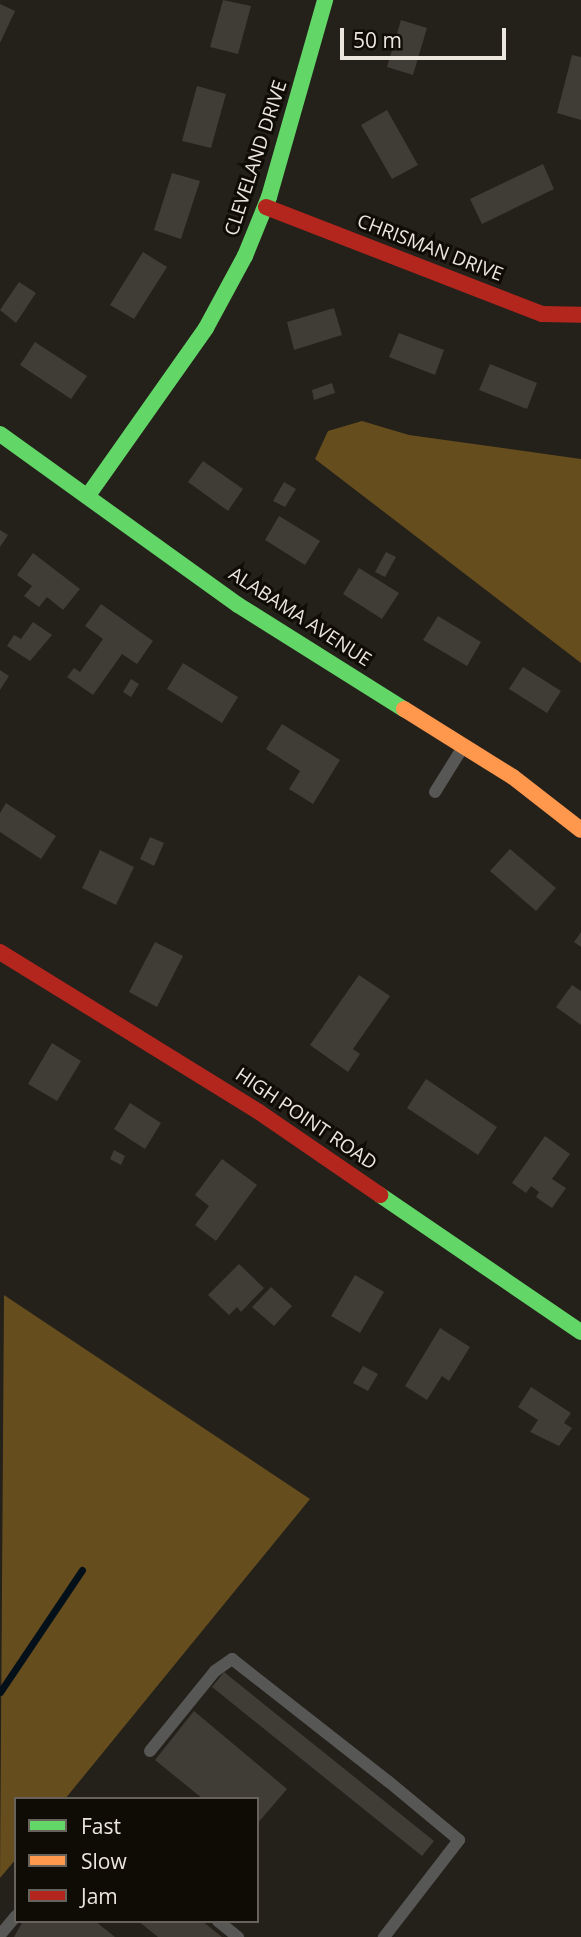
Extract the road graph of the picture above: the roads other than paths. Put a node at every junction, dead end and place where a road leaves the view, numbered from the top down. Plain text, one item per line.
1 (325, 0) edge
2 (266, 207) junction
3 (581, 315) edge
4 (0, 434) edge
5 (89, 494) junction
6 (463, 746) junction
7 (435, 792) dead end
8 (581, 830) edge
9 (0, 952) edge
10 (581, 1332) edge
11 (150, 1751) dead end
12 (14, 1918) edge
13 (220, 1923) edge
14 (0, 1935) edge
15 (238, 1937) edge
16 (384, 1937) edge

1 - 2 street, CLEVELAND DRIVE
2 - 3 street, CHRISMAN DRIVE
2 - 5 street, CLEVELAND DRIVE
4 - 5 street, ALABAMA AVENUE
5 - 6 street, ALABAMA AVENUE
6 - 7 lane
6 - 8 street, ALABAMA AVENUE
9 - 10 street, HIGH POINT ROAD
11 - 16 lane
12 - 14 lane
13 - 15 lane

